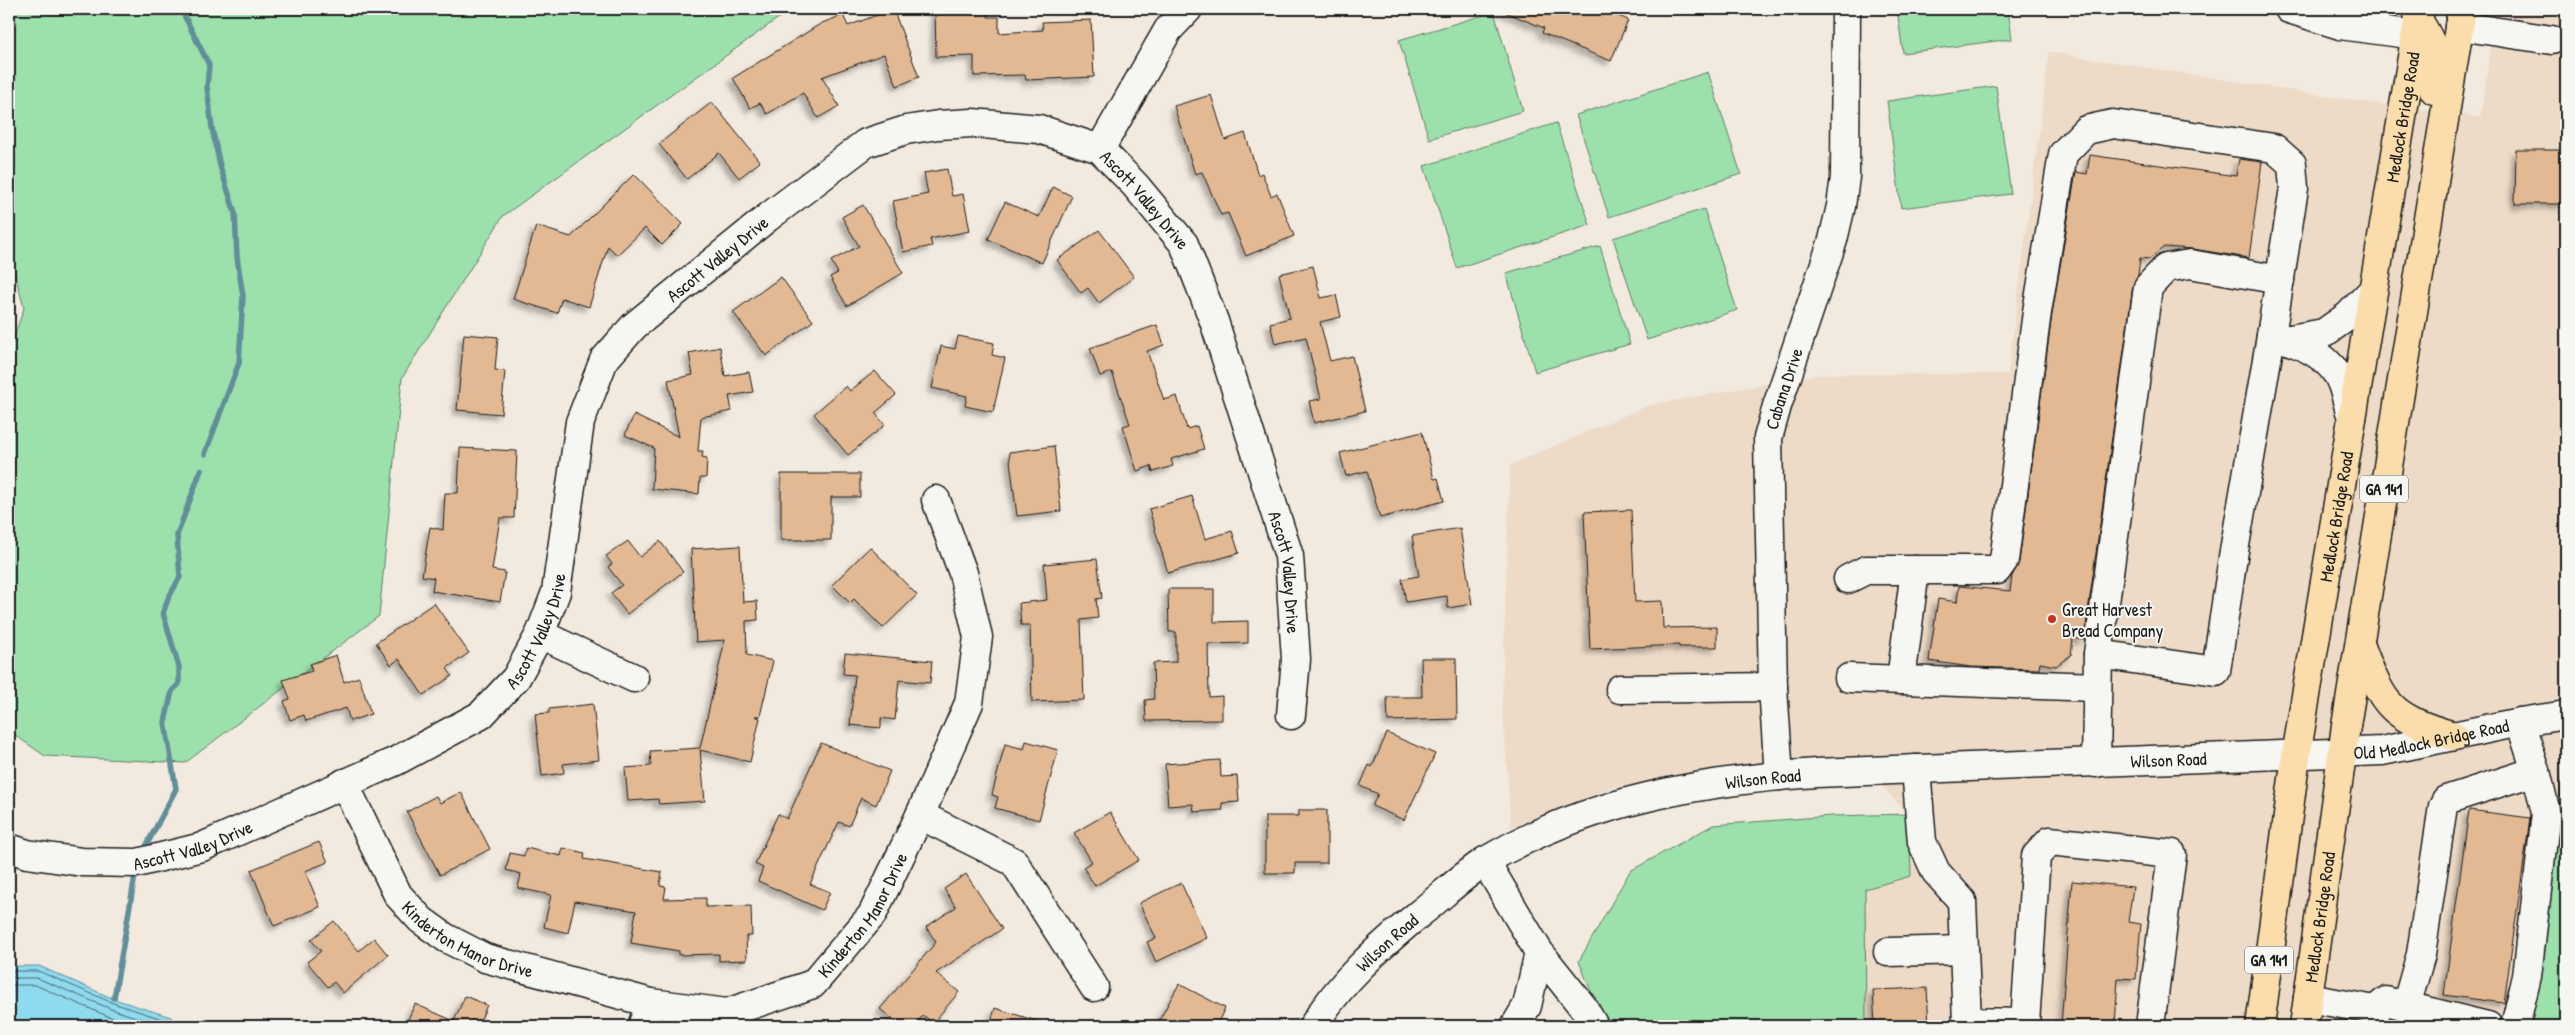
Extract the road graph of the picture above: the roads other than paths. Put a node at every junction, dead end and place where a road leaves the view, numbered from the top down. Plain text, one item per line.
1 (1188, 9) edge
2 (1846, 9) edge
3 (2289, 9) edge
4 (2457, 14) edge
5 (2331, 16) edge
6 (2418, 21) edge
7 (2552, 40) dead end
8 (1100, 149) junction
9 (2280, 280) junction
10 (2374, 290) junction
11 (2281, 338) junction
12 (2408, 338) junction
13 (2352, 418) junction
14 (936, 500) dead end
15 (1915, 570) junction
16 (1848, 579) dead end
17 (540, 634) junction
18 (2360, 642) junction
19 (2098, 654) junction
20 (634, 678) dead end
21 (1849, 678) dead end
22 (1901, 680) junction
23 (1773, 687) junction
24 (2097, 687) junction
25 (1620, 689) dead end
26 (1291, 715) dead end
27 (2566, 715) edge
28 (2520, 722) junction
29 (2454, 736) junction
30 (2342, 754) junction
31 (2296, 756) junction
32 (2096, 763) junction
33 (1916, 769) junction
34 (2536, 771) junction
35 (1779, 776) junction
36 (344, 782) junction
37 (920, 815) junction
38 (9, 848) edge
39 (1485, 861) junction
40 (1964, 950) junction
41 (1539, 952) junction
42 (1888, 952) dead end
43 (1094, 987) dead end
44 (2308, 998) junction
45 (2392, 1011) edge
46 (646, 1014) edge
47 (1967, 1024) edge
48 (2025, 1025) edge
49 (1313, 1026) edge
50 (1515, 1026) edge
51 (1594, 1026) edge
52 (2150, 1026) edge
53 (2260, 1026) edge
54 (2304, 1026) edge
55 (2488, 1026) edge
56 (2515, 1026) edge

1 - 8 street
2 - 23 street, Cabana Drive
3 - 5 street
4 - 7 street
4 - 12 highway, Medlock Bridge Road / GA 141
5 - 6 street
6 - 10 highway, Medlock Bridge Road / GA 141
6 - 12 highway
8 - 17 street, Ascott Valley Drive
8 - 26 street, Ascott Valley Drive
9 - 11 street
9 - 15 street
9 - 19 street
10 - 11 street
10 - 13 highway, Medlock Bridge Road / GA 141
11 - 13 street
11 - 19 street
12 - 18 highway, Medlock Bridge Road / GA 141
13 - 31 highway, Medlock Bridge Road / GA 141
14 - 37 street, Kinderton Manor Drive
15 - 16 street
15 - 22 street
17 - 20 street
17 - 36 street, Ascott Valley Drive
18 - 29 highway
18 - 30 highway, Medlock Bridge Road / GA 141
19 - 24 street
21 - 22 street
22 - 24 street
23 - 25 street
23 - 35 street, Cabana Drive
24 - 32 street
27 - 28 street, Old Medlock Bridge Road
28 - 29 street, Old Medlock Bridge Road
28 - 34 street
29 - 30 street, Old Medlock Bridge Road
30 - 31 street, Old Medlock Bridge Road
30 - 44 highway, Medlock Bridge Road / GA 141
31 - 32 street, Wilson Road
31 - 53 highway, Medlock Bridge Road / GA 141
32 - 33 street, Wilson Road
33 - 35 street, Wilson Road
33 - 40 street
34 - 45 street
34 - 56 street
35 - 39 street, Wilson Road
36 - 38 street, Ascott Valley Drive
36 - 46 street, Kinderton Manor Drive
37 - 43 street
37 - 46 street, Kinderton Manor Drive
39 - 41 street
39 - 49 street, Wilson Road
40 - 42 street
40 - 47 street
41 - 50 street
41 - 51 street
44 - 45 street
44 - 54 highway, Medlock Bridge Road / GA 141
45 - 55 street
47 - 48 street
48 - 52 street

